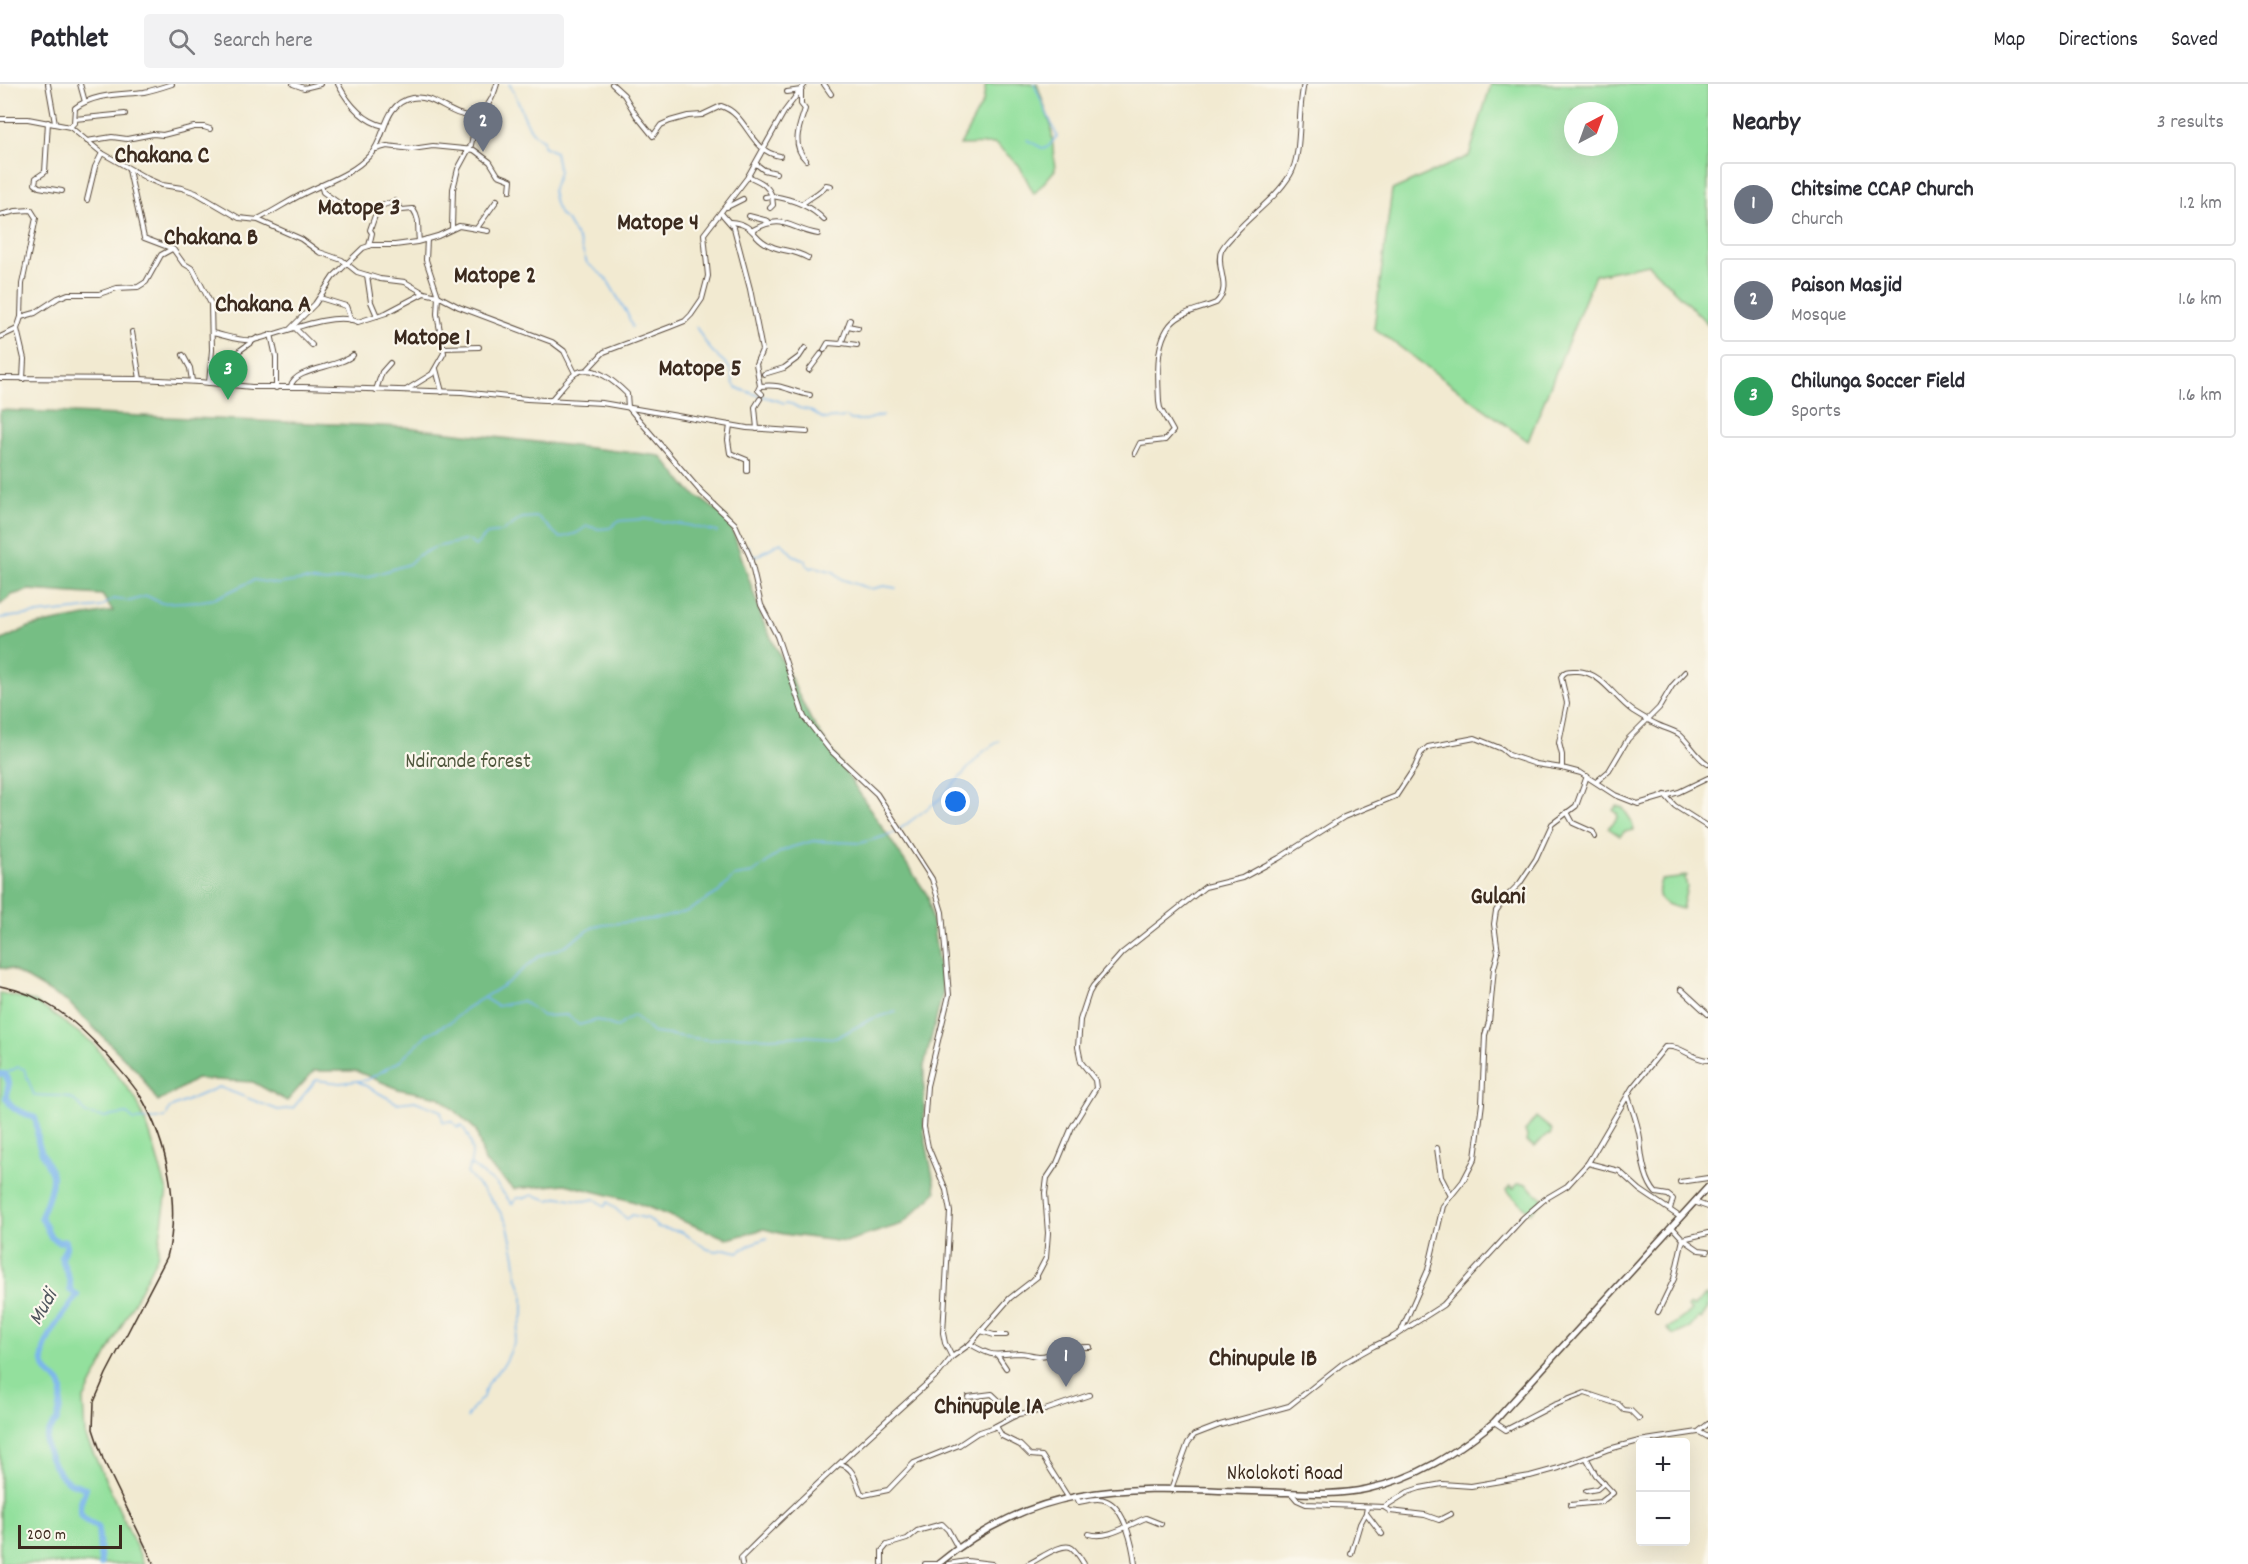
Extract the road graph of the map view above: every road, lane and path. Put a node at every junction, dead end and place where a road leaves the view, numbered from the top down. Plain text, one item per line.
1 (48, 84) edge
2 (80, 84) edge
3 (172, 84) edge
4 (293, 84) edge
5 (320, 84) edge
6 (338, 84) edge
7 (497, 84) edge
8 (612, 84) edge
9 (805, 84) edge
10 (824, 84) edge
11 (1304, 84) edge
12 (801, 90) junction
13 (787, 92) dead end
14 (831, 94) dead end
15 (85, 102) junction
16 (125, 114) dead end
17 (473, 116) junction
18 (0, 118) edge
19 (75, 119) junction
20 (48, 122) junction
21 (55, 123) junction
22 (384, 126) junction
23 (70, 127) junction
24 (210, 129) dead end
25 (87, 141) junction
26 (375, 149) junction
27 (470, 149) junction
28 (764, 150) junction
29 (102, 153) junction
30 (780, 156) dead end
31 (806, 160) dead end
32 (756, 164) junction
33 (129, 170) junction
34 (777, 173) dead end
35 (748, 176) junction
36 (321, 185) junction
37 (831, 186) dead end
38 (62, 191) dead end
39 (510, 191) dead end
40 (772, 196) junction
41 (765, 197) dead end
42 (743, 199) dead end
43 (87, 200) dead end
44 (497, 200) dead end
45 (340, 204) dead end
46 (802, 204) junction
47 (726, 207) junction
48 (770, 208) dead end
49 (721, 213) junction
50 (0, 215) edge
51 (749, 216) dead end
52 (257, 220) junction
53 (824, 220) dead end
54 (729, 222) junction
55 (768, 222) junction
56 (452, 228) junction
57 (477, 228) junction
58 (753, 230) junction
59 (488, 231) dead end
60 (818, 234) dead end
61 (427, 239) junction
62 (420, 241) junction
63 (369, 246) junction
64 (173, 249) junction
65 (808, 258) dead end
66 (346, 263) junction
67 (367, 275) junction
68 (424, 292) junction
69 (438, 296) junction
70 (320, 298) junction
71 (377, 316) junction
72 (21, 317) junction
73 (351, 320) junction
74 (850, 321) dead end
75 (848, 326) junction
76 (292, 328) junction
77 (858, 328) dead end
78 (17, 329) junction
79 (132, 332) dead end
80 (212, 333) junction
81 (272, 334) junction
82 (0, 337) edge
83 (256, 338) junction
84 (841, 343) junction
85 (312, 345) dead end
86 (857, 345) dead end
87 (479, 347) dead end
88 (444, 348) junction
89 (805, 348) dead end
90 (183, 355) dead end
91 (353, 355) dead end
92 (390, 363) dead end
93 (436, 369) junction
94 (587, 370) junction
95 (809, 370) dead end
96 (575, 373) junction
97 (764, 374) dead end
98 (0, 378) edge
99 (23, 379) junction
100 (140, 379) junction
101 (192, 381) junction
102 (209, 383) junction
103 (291, 386) junction
104 (759, 386) junction
105 (276, 388) junction
106 (376, 390) junction
107 (405, 391) junction
108 (442, 392) junction
109 (810, 395) dead end
110 (550, 401) junction
111 (628, 407) junction
112 (730, 425) junction
113 (757, 429) junction
114 (807, 432) dead end
115 (1135, 453) dead end
116 (747, 471) dead end
117 (1685, 672) dead end
118 (1648, 719) junction
119 (1708, 764) edge
120 (1562, 768) junction
121 (1587, 776) junction
122 (1708, 778) edge
123 (1596, 782) junction
124 (1665, 795) junction
125 (1567, 813) junction
126 (1708, 827) edge
127 (1595, 837) dead end
128 (1681, 990) dead end
129 (1708, 1014) edge
130 (1708, 1060) edge
131 (1628, 1095) junction
132 (1437, 1148) dead end
133 (1588, 1164) junction
134 (1708, 1178) edge
135 (1680, 1182) dead end
136 (1708, 1187) edge
137 (1451, 1196) junction
138 (1695, 1202) junction
139 (1708, 1207) edge
140 (1670, 1209) junction
141 (1681, 1217) junction
142 (1672, 1227) junction
143 (1708, 1233) edge
144 (1683, 1239) junction
145 (1708, 1251) edge
146 (1658, 1312) dead end
147 (1402, 1330) junction
148 (981, 1331) junction
149 (1006, 1335) dead end
150 (970, 1344) junction
151 (1090, 1347) dead end
152 (998, 1356) junction
153 (952, 1357) junction
154 (1006, 1368) dead end
155 (1089, 1395) dead end
156 (968, 1397) dead end
157 (1015, 1416) junction
158 (1640, 1419) dead end
159 (1494, 1422) junction
160 (1708, 1424) edge
161 (996, 1426) junction
162 (1698, 1432) junction
163 (1708, 1437) edge
164 (1587, 1459) junction
165 (839, 1464) junction
166 (1604, 1484) junction
167 (1171, 1489) junction
168 (1586, 1491) dead end
169 (1292, 1493) junction
170 (1076, 1496) junction
171 (1068, 1497) junction
172 (1570, 1505) dead end
173 (1367, 1507) junction
174 (1384, 1507) junction
175 (1366, 1513) junction
176 (1451, 1514) dead end
177 (1161, 1524) dead end
178 (1128, 1528) junction
179 (1089, 1534) dead end
180 (1382, 1534) dead end
181 (958, 1548) junction
182 (1351, 1554) dead end
183 (741, 1562) edge
184 (735, 1564) edge
185 (882, 1564) edge
186 (925, 1564) edge
187 (938, 1564) edge
188 (948, 1564) edge
189 (992, 1564) edge
190 (1028, 1564) edge
191 (1084, 1564) edge
192 (1135, 1564) edge

1 - 21 street
2 - 15 street
3 - 15 street
4 - 5 street
6 - 22 street
7 - 17 street
8 - 28 street
9 - 12 street
10 - 14 street
11 - 115 street
12 - 13 street
12 - 28 street
12 - 31 street
15 - 19 street
16 - 19 street
17 - 22 street
17 - 27 street
18 - 20 street
19 - 23 street
20 - 21 street
20 - 38 street
21 - 23 street
22 - 26 street
23 - 25 street
24 - 25 street
25 - 29 street
26 - 27 street
26 - 36 street
27 - 39 street
27 - 56 street
28 - 30 street
28 - 32 street
29 - 33 street
29 - 43 street
32 - 34 street
32 - 35 street
33 - 52 street
33 - 64 street
35 - 40 street
35 - 47 street
36 - 45 street
36 - 52 street
37 - 46 street
40 - 41 street
40 - 46 street
40 - 48 street
42 - 47 street
44 - 57 street
46 - 53 street
47 - 49 street
49 - 54 street
49 - 94 street
50 - 72 street
51 - 55 street
52 - 66 street
54 - 58 street
54 - 104 street
55 - 58 street
55 - 60 street
56 - 57 street
56 - 61 street
57 - 59 street
58 - 65 street
61 - 62 street
61 - 69 street
62 - 63 street
62 - 63 street
63 - 66 street
64 - 72 street
64 - 80 street
66 - 67 street
66 - 70 street
67 - 68 street
67 - 71 street
68 - 69 street
68 - 71 street
69 - 88 street
69 - 96 street
70 - 73 street
70 - 76 street
71 - 73 street
72 - 78 street
73 - 76 street
74 - 75 street
75 - 77 street
75 - 84 street
76 - 81 street
76 - 85 street
78 - 82 street
78 - 99 street
79 - 100 street
80 - 83 street
80 - 102 street
81 - 83 street
81 - 105 street
83 - 102 street
84 - 86 street
84 - 95 street
87 - 88 street
88 - 93 street
89 - 97 street
90 - 101 street
91 - 103 street
92 - 106 street
93 - 107 street
93 - 108 street
94 - 96 street
94 - 111 street
96 - 110 street
98 - 99 street
99 - 100 street
100 - 101 street
101 - 102 street
102 - 105 street
103 - 105 street
103 - 106 street
104 - 109 street
104 - 113 street
106 - 107 street
107 - 108 street
108 - 110 street
110 - 111 street
111 - 112 street
111 - 153 street
112 - 113 street
112 - 116 street
113 - 114 street
117 - 118 street
118 - 119 street
118 - 120 street
118 - 123 street
120 - 121 street
120 - 148 street
121 - 123 street
121 - 125 street
122 - 124 street
123 - 124 street
124 - 126 street
125 - 127 street
125 - 137 street
128 - 129 street
130 - 131 street
131 - 133 street
131 - 140 street
132 - 137 street
133 - 140 street
133 - 147 street
134 - 135 street
136 - 138 main road, Nkolokoti Road
137 - 147 street
138 - 139 street
138 - 141 main road, Nkolokoti Road
140 - 141 street
141 - 142 main road, Nkolokoti Road
142 - 144 street
142 - 159 main road, Nkolokoti Road
143 - 144 street
144 - 145 street
144 - 146 street
147 - 167 street
148 - 149 street
148 - 150 street
150 - 152 street
150 - 153 street
151 - 152 street
152 - 154 street
153 - 165 street
155 - 157 street
156 - 157 street
157 - 161 street
158 - 159 street
159 - 169 main road, Nkolokoti Road
160 - 162 street
161 - 165 street
161 - 171 street
162 - 163 street
162 - 164 street
164 - 166 street
164 - 174 street
165 - 183 street
166 - 168 street
166 - 172 street
167 - 169 main road, Nkolokoti Road
167 - 170 main road, Nkolokoti Road
169 - 173 street
170 - 171 main road, Nkolokoti Road
170 - 178 street
171 - 181 main road, Nkolokoti Road
173 - 174 street
173 - 175 street
174 - 176 street
175 - 180 street
175 - 182 street
177 - 178 street
178 - 179 street
178 - 192 street
181 - 185 street
181 - 187 main road, Nkolokoti Road
183 - 184 street
186 - 187 street
188 - 189 street
190 - 191 street

